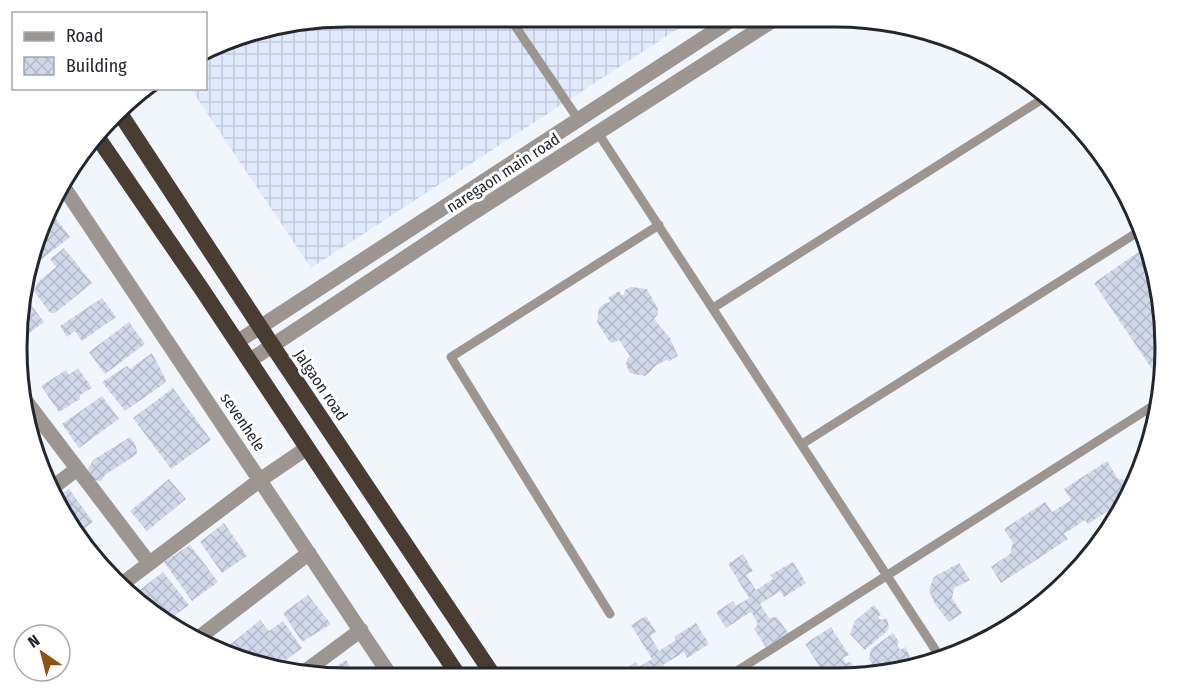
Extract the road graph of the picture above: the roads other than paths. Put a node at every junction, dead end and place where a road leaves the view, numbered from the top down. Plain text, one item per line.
1 (515, 27) edge
2 (721, 27) edge
3 (762, 27) edge
4 (1039, 101) edge
5 (123, 119) edge
6 (578, 119) junction
7 (598, 133) junction
8 (101, 143) edge
9 (67, 192) edge
10 (659, 225) junction
11 (1134, 234) edge
12 (713, 308) junction
13 (260, 326) junction
14 (237, 342) junction
15 (272, 345) junction
16 (249, 361) junction
17 (1149, 408) edge
18 (33, 411) edge
19 (802, 444) junction
20 (307, 448) junction
21 (77, 469) junction
22 (260, 480) junction
23 (58, 484) edge
24 (309, 553) junction
25 (148, 563) junction
26 (887, 575) junction
27 (127, 580) edge
28 (610, 614) dead end
29 (361, 630) junction
30 (203, 634) edge
31 (936, 651) edge
32 (313, 666) edge
33 (386, 668) edge
34 (453, 668) edge
35 (488, 668) edge
36 (742, 668) edge

1 - 6 lane
2 - 6 street, naregaon main road
3 - 7 street, naregaon main road
4 - 12 lane
5 - 13 highway, Jalgaon road
6 - 13 street, naregaon main road
7 - 10 lane
7 - 15 street, naregaon main road
8 - 14 highway
9 - 22 street, sevenhele
10 - 12 lane
10 - 28 lane
11 - 19 lane
12 - 19 lane
13 - 14 street, naregaon main road
13 - 15 highway, Jalgaon road
14 - 16 highway
15 - 16 street, naregaon main road
15 - 35 highway, Jalgaon road
16 - 20 highway
17 - 26 lane
18 - 21 street
19 - 26 lane
20 - 22 street
20 - 34 highway
21 - 23 street
21 - 25 street
22 - 24 street, sevenhele
22 - 25 street
24 - 29 street, sevenhele
24 - 30 street
25 - 27 street
26 - 31 lane
26 - 36 lane
29 - 32 street
29 - 33 street, sevenhele

